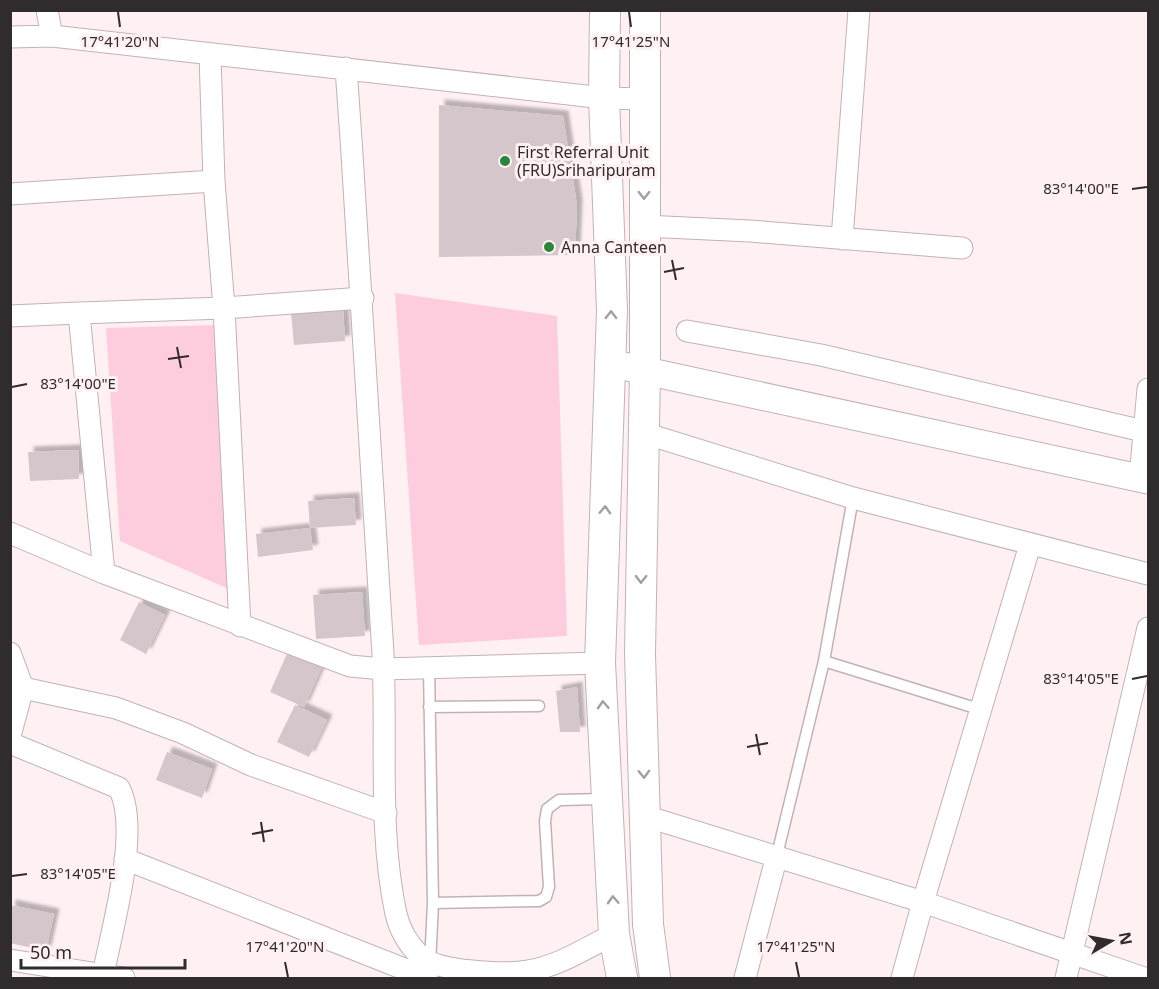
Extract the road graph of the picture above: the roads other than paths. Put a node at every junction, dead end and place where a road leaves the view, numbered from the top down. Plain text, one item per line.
1 (47, 10) edge
2 (605, 10) edge
3 (645, 10) edge
4 (859, 10) edge
5 (51, 36) junction
6 (10, 37) edge
7 (210, 55) junction
8 (346, 68) junction
9 (604, 98) junction
10 (644, 99) junction
11 (214, 182) junction
12 (10, 194) edge
13 (644, 226) junction
14 (842, 238) junction
15 (962, 248) dead end
16 (363, 298) junction
17 (224, 308) junction
18 (79, 313) junction
19 (10, 316) edge
20 (687, 331) dead end
21 (609, 363) junction
22 (645, 370) junction
23 (1149, 389) edge
24 (1143, 431) junction
25 (644, 433) junction
26 (1144, 479) edge
27 (853, 498) junction
28 (10, 534) edge
29 (1030, 545) junction
30 (104, 573) junction
31 (1149, 574) edge
32 (240, 626) junction
33 (1149, 628) edge
34 (10, 653) edge
35 (824, 661) junction
36 (600, 663) junction
37 (429, 668) junction
38 (383, 669) junction
39 (23, 688) junction
40 (539, 706) dead end
41 (429, 707) junction
42 (982, 710) junction
43 (10, 736) edge
44 (10, 743) edge
45 (608, 799) junction
46 (386, 813) junction
47 (645, 816) junction
48 (777, 855) junction
49 (125, 859) junction
50 (923, 902) junction
51 (433, 903) junction
52 (614, 934) junction
53 (1074, 955) junction
54 (10, 960) edge
55 (428, 974) edge
56 (103, 975) junction
57 (124, 978) edge
58 (622, 978) edge
59 (655, 978) edge
60 (746, 978) edge
61 (902, 978) edge
62 (1066, 978) edge
63 (1144, 978) edge

1 - 5 street
2 - 9 main road
3 - 10 main road
4 - 14 street
5 - 6 street
5 - 7 street
7 - 8 street
7 - 11 street
8 - 9 street
8 - 16 street
9 - 10 street
21 -> 9 main road
10 -> 13 main road
11 - 12 street
11 - 17 street
13 - 14 street
13 - 22 main road
14 - 15 street
16 - 17 street
16 - 38 street
17 - 18 street
17 - 32 street
18 - 19 street
18 - 30 street
20 - 24 street
21 - 22 street
36 -> 21 main road
22 - 25 main road
22 - 26 street
23 - 24 street
24 - 26 street
25 - 27 street
25 -> 47 main road
27 - 29 street
27 - 35 lane
28 - 30 street
29 - 31 street
29 - 42 street
30 - 32 street
32 - 38 street
33 - 53 street
34 - 39 street
35 - 42 lane
35 - 48 lane
36 - 37 street
45 -> 36 main road
37 - 38 street
37 - 41 lane
38 - 46 street
39 - 43 street
39 - 46 street
40 - 41 lane
41 - 51 lane
42 - 50 street
44 - 49 street
45 - 51 lane
52 -> 45 main road
46 - 55 street
47 - 48 street
47 - 59 main road
48 - 50 street
48 - 60 street
49 - 55 street
49 - 56 street
50 - 53 street
50 - 61 street
51 - 55 lane
52 - 55 street
52 - 58 main road
53 - 62 street
53 - 63 street
54 - 56 street
56 - 57 street

